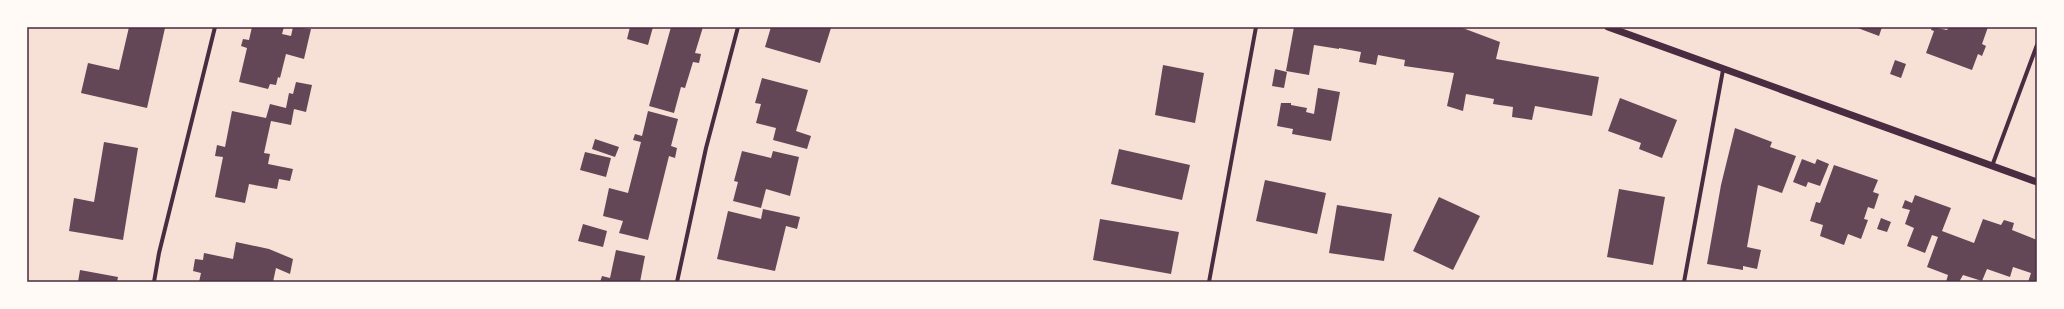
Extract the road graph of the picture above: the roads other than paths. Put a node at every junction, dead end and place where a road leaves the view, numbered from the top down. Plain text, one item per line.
1 (215, 27) edge
2 (738, 27) edge
3 (1256, 27) edge
4 (1608, 27) edge
5 (2037, 45) edge
6 (1723, 70) junction
7 (1992, 166) junction
8 (2037, 182) edge
9 (154, 282) edge
10 (677, 282) edge
11 (1209, 282) edge
12 (1684, 282) edge

1 - 9 street
2 - 10 street
3 - 11 street
4 - 6 street
5 - 7 street
6 - 7 street
6 - 12 street
7 - 8 street

